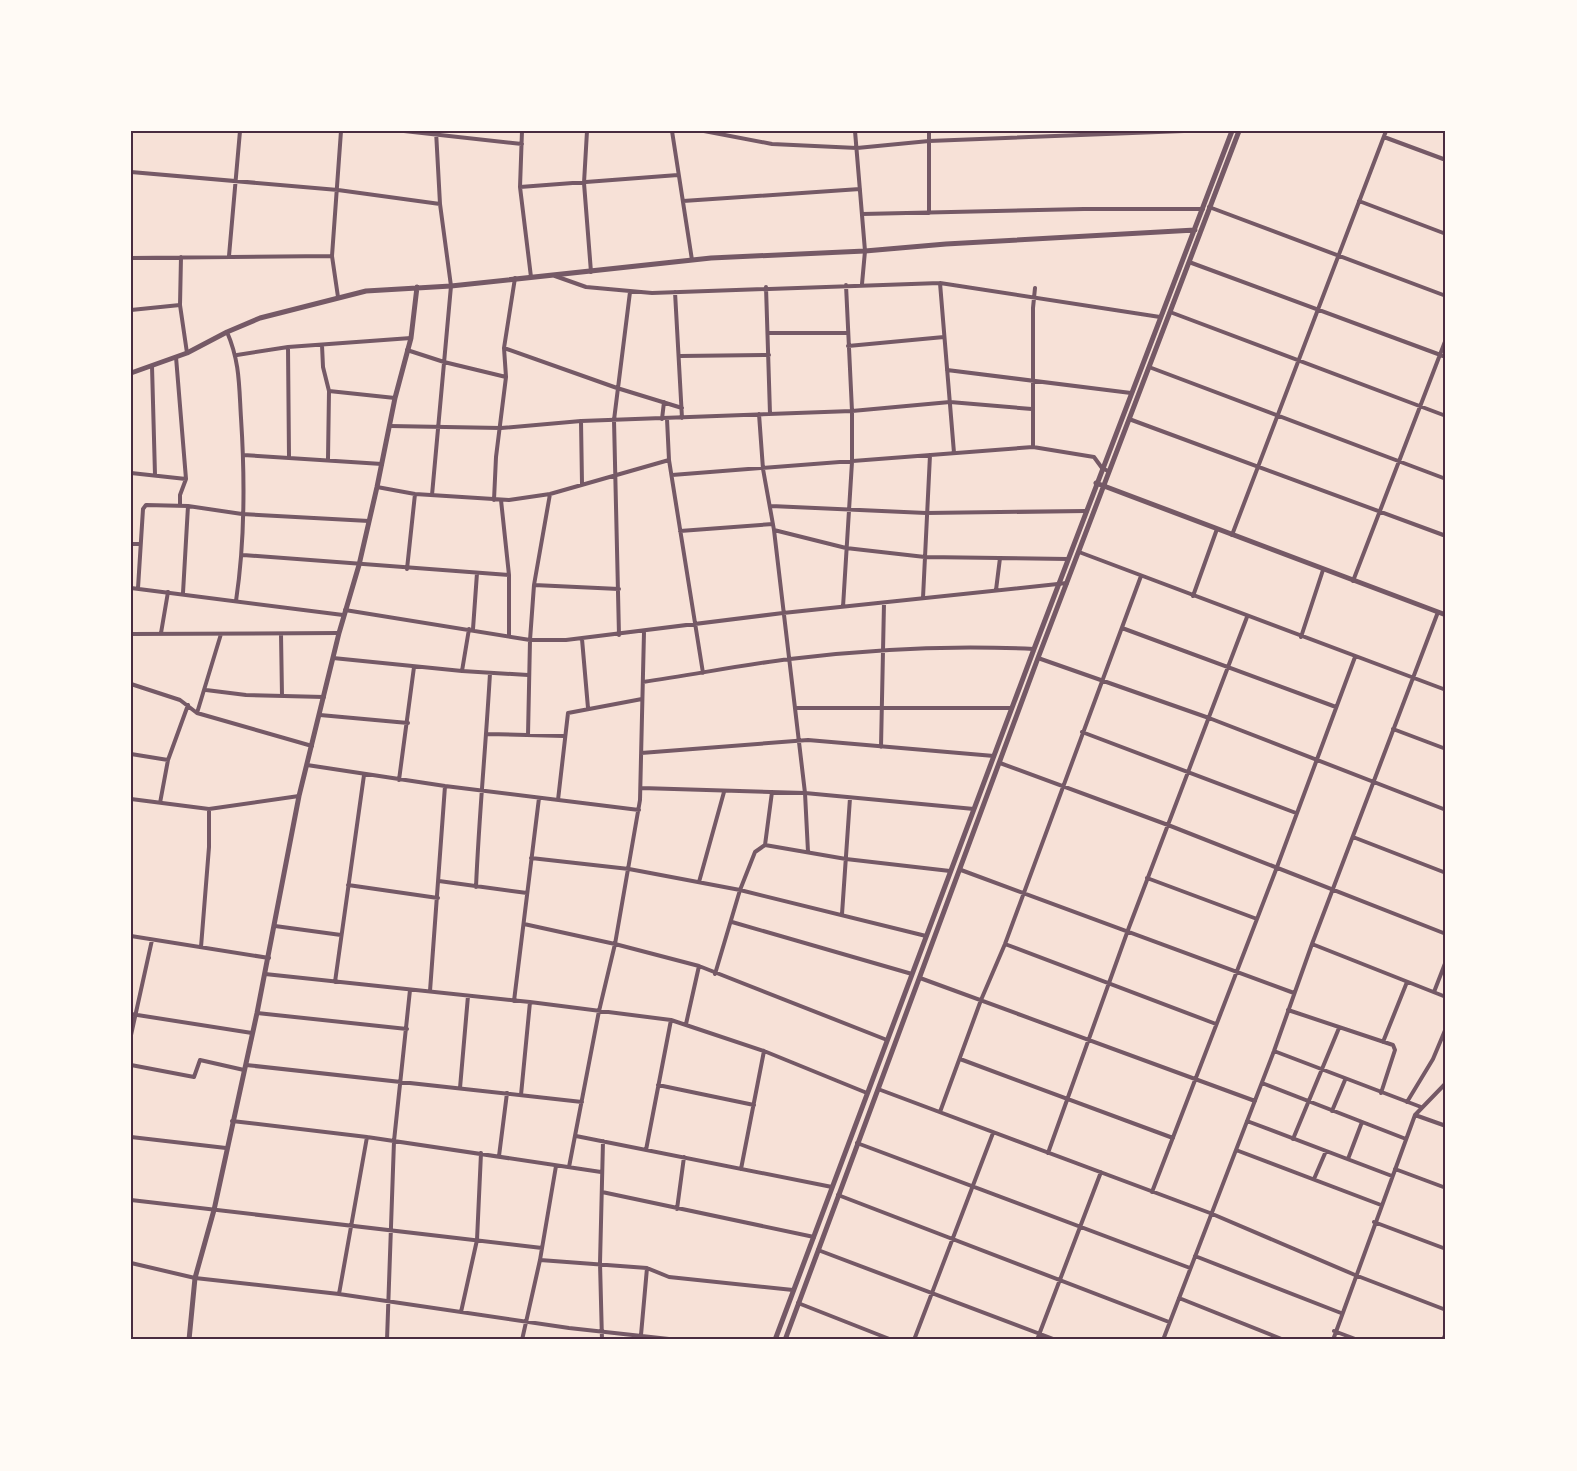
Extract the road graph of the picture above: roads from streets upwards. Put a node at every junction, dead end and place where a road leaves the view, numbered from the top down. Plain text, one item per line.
1 (240, 131) edge
2 (341, 131) edge
3 (404, 131) edge
4 (522, 131) edge
5 (587, 131) edge
6 (672, 131) edge
7 (704, 131) edge
8 (855, 131) edge
9 (929, 131) edge
10 (1184, 131) edge
11 (1232, 131) edge
12 (1238, 131) edge
13 (1386, 131) edge
14 (436, 133) edge
15 (1384, 137) junction
16 (929, 141) junction
17 (522, 144) junction
18 (857, 148) junction
19 (1445, 159) edge
20 (131, 172) edge
21 (678, 175) junction
22 (237, 182) junction
23 (584, 183) junction
24 (520, 187) junction
25 (860, 189) junction
26 (338, 190) junction
27 (683, 201) junction
28 (1360, 201) junction
29 (440, 204) junction
30 (1209, 207) junction
31 (1203, 209) junction
32 (929, 213) junction
33 (862, 214) junction
34 (1201, 229) junction
35 (1194, 230) junction
36 (1446, 234) edge
37 (865, 252) junction
38 (229, 256) junction
39 (332, 256) junction
40 (1338, 256) junction
41 (180, 257) junction
42 (131, 258) edge
43 (692, 260) junction
44 (1189, 262) junction
45 (591, 272) junction
46 (553, 275) junction
47 (531, 277) junction
48 (515, 278) junction
49 (940, 282) junction
50 (862, 284) junction
51 (846, 285) junction
52 (451, 286) junction
53 (417, 287) junction
54 (766, 288) junction
55 (1035, 288) dead end
56 (630, 292) junction
57 (675, 292) junction
58 (1446, 296) edge
59 (338, 297) junction
60 (1034, 298) junction
61 (180, 305) junction
62 (131, 310) edge
63 (1318, 310) junction
64 (1170, 312) junction
65 (1160, 317) junction
66 (228, 332) junction
67 (768, 333) junction
68 (847, 333) junction
69 (944, 337) junction
70 (411, 338) junction
71 (1446, 339) edge
72 (322, 345) junction
73 (848, 346) junction
74 (288, 347) junction
75 (504, 348) junction
76 (407, 350) junction
77 (187, 353) junction
78 (237, 355) junction
79 (1440, 355) junction
80 (176, 356) junction
81 (680, 356) junction
82 (769, 356) junction
83 (1446, 358) edge
84 (1299, 361) junction
85 (444, 362) junction
86 (152, 366) junction
87 (1149, 367) junction
88 (947, 370) junction
89 (131, 373) edge
90 (506, 377) junction
91 (1033, 380) junction
92 (617, 388) junction
93 (329, 391) junction
94 (1131, 393) junction
95 (396, 398) junction
96 (664, 402) junction
97 (950, 402) junction
98 (1420, 406) junction
99 (682, 408) junction
100 (1032, 409) junction
101 (852, 411) junction
102 (759, 414) junction
103 (770, 414) junction
104 (1279, 416) junction
105 (1446, 416) edge
106 (682, 418) junction
107 (664, 419) junction
108 (1128, 419) junction
109 (614, 420) junction
110 (581, 421) junction
111 (390, 426) junction
112 (438, 428) junction
113 (501, 428) junction
114 (1032, 447) junction
115 (954, 453) junction
116 (243, 455) junction
117 (930, 456) junction
118 (289, 457) junction
119 (328, 459) junction
120 (669, 460) junction
121 (852, 462) junction
122 (1400, 462) junction
123 (382, 464) junction
124 (1102, 468) junction
125 (1259, 468) junction
126 (763, 469) junction
127 (1108, 471) junction
128 (131, 473) edge
129 (614, 474) junction
130 (155, 475) junction
131 (672, 475) junction
132 (186, 478) junction
133 (1446, 479) edge
134 (1096, 482) junction
135 (582, 484) junction
136 (1104, 486) junction
137 (377, 487) junction
138 (415, 494) junction
139 (550, 494) junction
140 (432, 496) junction
141 (494, 500) junction
142 (501, 500) junction
143 (180, 506) junction
144 (188, 506) junction
145 (771, 506) junction
146 (848, 511) junction
147 (1380, 511) junction
148 (926, 512) junction
149 (1086, 512) junction
150 (242, 514) junction
151 (369, 521) junction
152 (774, 524) junction
153 (1217, 529) junction
154 (774, 530) junction
155 (680, 531) junction
156 (1232, 535) junction
157 (1446, 536) edge
158 (131, 544) edge
159 (140, 544) junction
160 (846, 548) junction
161 (1079, 552) junction
162 (243, 555) junction
163 (924, 557) junction
164 (1000, 558) junction
165 (1068, 558) junction
166 (359, 565) junction
167 (407, 569) junction
168 (1323, 570) junction
169 (477, 573) junction
170 (509, 575) junction
171 (1141, 576) junction
172 (1353, 581) junction
173 (1067, 583) junction
174 (1058, 584) junction
175 (534, 585) junction
176 (131, 588) edge
177 (138, 588) junction
178 (618, 589) junction
179 (996, 590) junction
180 (168, 592) junction
181 (183, 594) junction
182 (1193, 596) junction
183 (923, 598) junction
184 (236, 601) junction
185 (884, 603) junction
186 (843, 607) junction
187 (344, 612) junction
188 (1438, 612) junction
189 (783, 613) junction
190 (1446, 615) edge
191 (1247, 617) junction
192 (695, 626) junction
193 (1122, 628) junction
194 (471, 629) junction
195 (644, 632) junction
196 (161, 633) junction
197 (339, 633) junction
198 (131, 634) edge
199 (221, 634) junction
200 (281, 634) junction
201 (619, 635) junction
202 (509, 636) junction
203 (1300, 637) junction
204 (582, 638) junction
205 (530, 640) junction
206 (1034, 648) junction
207 (882, 651) junction
208 (1354, 657) junction
209 (333, 658) junction
210 (1038, 658) junction
211 (790, 659) junction
212 (414, 667) junction
213 (1228, 668) junction
214 (462, 671) junction
215 (490, 673) junction
216 (703, 673) junction
217 (528, 675) junction
218 (1412, 678) junction
219 (1102, 681) junction
220 (642, 682) junction
221 (131, 684) edge
222 (206, 690) junction
223 (1446, 690) edge
224 (282, 696) junction
225 (324, 697) junction
226 (642, 699) junction
227 (188, 705) junction
228 (1336, 707) junction
229 (588, 708) junction
230 (795, 708) junction
231 (881, 708) junction
232 (1011, 708) junction
233 (197, 713) junction
234 (320, 715) junction
235 (1210, 718) junction
236 (408, 723) junction
237 (1394, 729) junction
238 (1082, 732) junction
239 (487, 734) junction
240 (528, 735) junction
241 (564, 736) junction
242 (798, 740) junction
243 (312, 746) junction
244 (881, 747) junction
245 (1446, 749) edge
246 (642, 753) junction
247 (131, 754) edge
248 (994, 756) junction
249 (1316, 759) junction
250 (168, 760) junction
251 (1000, 763) junction
252 (307, 765) junction
253 (1188, 773) junction
254 (364, 775) junction
255 (399, 780) junction
256 (1374, 781) junction
257 (445, 786) junction
258 (1063, 786) junction
259 (641, 788) junction
260 (480, 790) junction
261 (724, 792) junction
262 (772, 792) junction
263 (805, 793) junction
264 (299, 796) junction
265 (538, 798) junction
266 (850, 798) junction
267 (131, 799) edge
268 (558, 800) junction
269 (160, 803) junction
270 (974, 808) junction
271 (209, 809) junction
272 (639, 810) junction
273 (1446, 810) edge
274 (1296, 813) junction
275 (1168, 825) junction
276 (1353, 837) junction
277 (765, 845) junction
278 (808, 852) junction
279 (956, 856) junction
280 (531, 858) junction
281 (964, 858) junction
282 (846, 859) junction
283 (1277, 867) junction
284 (629, 869) junction
285 (960, 870) junction
286 (950, 871) junction
287 (1446, 873) edge
288 (1147, 878) junction
289 (439, 881) junction
290 (699, 882) junction
291 (348, 885) junction
292 (476, 886) junction
293 (1334, 889) junction
294 (740, 890) junction
295 (1024, 892) junction
296 (526, 893) junction
297 (438, 898) junction
298 (842, 914) junction
299 (1257, 919) junction
300 (732, 922) junction
301 (524, 924) junction
302 (275, 926) junction
303 (1128, 930) junction
304 (1446, 934) edge
305 (341, 935) junction
306 (131, 936) edge
307 (926, 936) junction
308 (152, 940) junction
309 (615, 944) junction
310 (1005, 944) junction
311 (1312, 944) junction
312 (201, 947) junction
313 (269, 958) junction
314 (1446, 961) edge
315 (699, 966) junction
316 (1237, 972) junction
317 (266, 974) junction
318 (714, 974) junction
319 (912, 974) junction
320 (920, 978) junction
321 (335, 982) junction
322 (1406, 982) junction
323 (1110, 983) junction
324 (410, 990) junction
325 (430, 991) junction
326 (1434, 992) junction
327 (1294, 993) junction
328 (468, 996) junction
329 (1446, 997) edge
330 (980, 1000) junction
331 (514, 1001) junction
332 (530, 1002) junction
333 (1288, 1010) junction
334 (599, 1011) junction
335 (257, 1013) junction
336 (133, 1014) edge
337 (671, 1020) junction
338 (686, 1024) junction
339 (1216, 1024) junction
340 (1339, 1028) junction
341 (1446, 1028) edge
342 (407, 1029) junction
343 (252, 1033) junction
344 (131, 1035) edge
345 (1090, 1039) junction
346 (887, 1040) junction
347 (1383, 1042) junction
348 (1274, 1051) junction
349 (764, 1052) junction
350 (960, 1059) junction
351 (131, 1065) edge
352 (245, 1068) junction
353 (1322, 1070) junction
354 (1194, 1080) junction
355 (1345, 1080) junction
356 (401, 1082) junction
357 (1262, 1083) junction
358 (1446, 1083) edge
359 (658, 1085) junction
360 (460, 1088) junction
361 (878, 1089) junction
362 (1381, 1092) junction
363 (506, 1093) junction
364 (867, 1093) junction
365 (521, 1095) junction
366 (1068, 1097) junction
367 (1255, 1101) junction
368 (582, 1102) junction
369 (1309, 1102) junction
370 (1406, 1102) junction
371 (754, 1104) junction
372 (1421, 1107) junction
373 (1332, 1111) junction
374 (940, 1112) junction
375 (1415, 1115) junction
376 (232, 1121) junction
377 (1247, 1121) junction
378 (1362, 1122) junction
379 (1446, 1126) edge
380 (855, 1129) junction
381 (862, 1131) junction
382 (993, 1133) junction
383 (576, 1136) junction
384 (131, 1137) edge
385 (367, 1137) junction
386 (1173, 1138) junction
387 (1293, 1139) junction
388 (1406, 1139) junction
389 (394, 1141) junction
390 (603, 1141) junction
391 (858, 1143) junction
392 (226, 1148) junction
393 (646, 1150) junction
394 (1236, 1150) junction
395 (1326, 1151) junction
396 (481, 1153) junction
397 (1048, 1153) junction
398 (499, 1156) junction
399 (684, 1157) junction
400 (1348, 1159) junction
401 (556, 1166) junction
402 (569, 1167) junction
403 (741, 1169) junction
404 (1395, 1169) junction
405 (601, 1172) junction
406 (1101, 1172) junction
407 (1392, 1176) junction
408 (1314, 1179) junction
409 (972, 1186) junction
410 (832, 1187) junction
411 (1446, 1188) edge
412 (602, 1192) junction
413 (1152, 1192) junction
414 (838, 1196) junction
415 (131, 1200) edge
416 (1381, 1205) junction
417 (676, 1209) junction
418 (214, 1210) junction
419 (1210, 1213) junction
420 (1374, 1222) junction
421 (351, 1224) junction
422 (1079, 1225) junction
423 (391, 1230) junction
424 (814, 1238) junction
425 (953, 1239) junction
426 (477, 1240) junction
427 (542, 1248) junction
428 (1446, 1249) edge
429 (818, 1250) junction
430 (1195, 1256) junction
431 (540, 1260) junction
432 (131, 1263) edge
433 (600, 1263) junction
434 (646, 1268) junction
435 (1190, 1268) junction
436 (1355, 1275) junction
437 (195, 1278) junction
438 (1058, 1280) junction
439 (793, 1290) junction
440 (339, 1294) junction
441 (932, 1294) junction
442 (1179, 1298) junction
443 (388, 1302) junction
444 (798, 1303) junction
445 (1446, 1310) edge
446 (461, 1312) junction
447 (1341, 1313) junction
448 (526, 1322) junction
449 (1169, 1322) junction
450 (602, 1331) junction
451 (1334, 1331) junction
452 (1039, 1333) junction
453 (1446, 1333) edge
454 (641, 1335) junction
455 (189, 1340) edge
456 (387, 1340) edge
457 (522, 1340) edge
458 (602, 1340) edge
459 (678, 1340) edge
460 (775, 1340) edge
461 (785, 1340) edge
462 (892, 1340) edge
463 (914, 1340) edge
464 (1036, 1340) edge
465 (1056, 1340) edge
466 (1163, 1340) edge
467 (1284, 1340) edge
468 (1333, 1340) edge
469 (1358, 1340) edge
470 (1443, 1340) edge

1 - 22 street
2 - 26 street
3 - 14 street
4 - 17 street
5 - 23 street
6 - 21 street
7 - 18 street
8 - 18 street
9 - 16 street
10 - 16 street
11 - 31 street
12 - 30 street
13 - 15 street
14 - 17 street
14 - 29 street
15 - 19 street
15 - 28 street
16 - 18 street
16 - 32 street
17 - 24 street
18 - 25 street
20 - 22 street
21 - 23 street
21 - 27 street
22 - 26 street
22 - 38 street
23 - 24 street
23 - 45 street
24 - 47 street
25 - 27 street
25 - 33 street
26 - 29 street
26 - 39 street
27 - 43 street
28 - 36 street
28 - 40 street
29 - 52 street
30 - 31 street
30 - 34 street
30 - 40 street
31 - 32 street
31 - 35 street
32 - 33 street
33 - 37 street
34 - 35 street
34 - 44 street
35 - 37 street
35 - 65 street
37 - 43 street
37 - 50 street
38 - 39 street
38 - 41 street
39 - 59 street
40 - 58 street
40 - 63 street
41 - 42 street
41 - 61 street
43 - 45 street
44 - 63 street
44 - 64 street
45 - 46 street
46 - 47 street
46 - 56 street
47 - 48 street
48 - 52 street
48 - 75 street
49 - 50 street
49 - 60 street
49 - 69 street
50 - 51 street
51 - 54 street
51 - 68 street
52 - 53 street
52 - 85 street
53 - 59 street
53 - 70 street
54 - 57 street
54 - 67 street
55 - 60 street
56 - 57 street
56 - 92 street
57 - 81 street
59 - 66 street
60 - 65 street
60 - 91 street
61 - 62 street
61 - 77 street
63 - 79 street
63 - 84 street
64 - 84 street
64 - 87 street
65 - 94 street
66 - 77 street
66 - 78 street
67 - 68 street
67 - 82 street
68 - 73 street
69 - 73 street
69 - 88 street
70 - 72 street
70 - 76 street
71 - 79 street
72 - 74 street
72 - 93 street
73 - 101 street
74 - 78 street
74 - 118 street
75 - 90 street
75 - 92 street
76 - 85 street
76 - 95 street
77 - 80 street
78 - 116 street
79 - 83 street
79 - 98 street
80 - 86 street
80 - 132 street
81 - 82 street
81 - 99 street
82 - 103 street
84 - 98 street
84 - 104 street
85 - 90 street
85 - 112 street
86 - 89 street
86 - 130 street
87 - 104 street
87 - 108 street
88 - 91 street
88 - 97 street
90 - 113 street
91 - 94 street
91 - 100 street
92 - 96 street
92 - 109 street
93 - 95 street
93 - 119 street
94 - 124 street
95 - 111 street
96 - 99 street
96 - 107 street
97 - 100 street
97 - 101 street
97 - 115 street
98 - 105 street
98 - 122 street
99 - 106 street
100 - 114 street
101 - 103 street
101 - 121 street
102 - 103 street
102 - 106 street
102 - 126 street
104 - 122 street
104 - 125 street
106 - 107 street
107 - 109 street
107 - 120 street
108 - 125 street
108 - 127 street
109 - 110 street
109 - 129 street
110 - 113 street
110 - 135 street
111 - 112 street
111 - 123 street
112 - 113 street
112 - 140 street
113 - 141 street
114 - 115 street
114 - 124 street
115 - 117 street
116 - 118 street
116 - 150 street
117 - 121 street
117 - 148 street
118 - 119 street
119 - 123 street
120 - 129 street
120 - 131 street
121 - 126 street
121 - 146 street
122 - 133 street
122 - 147 street
123 - 137 street
124 - 127 street
124 - 134 street
125 - 147 street
125 - 156 street
126 - 131 street
126 - 145 street
127 - 136 street
128 - 130 street
129 - 135 street
129 - 178 street
130 - 132 street
131 - 155 street
132 - 143 street
134 - 136 street
134 - 149 street
135 - 139 street
136 - 153 street
136 - 161 street
137 - 138 street
137 - 151 street
138 - 140 street
138 - 167 street
139 - 142 street
139 - 175 street
140 - 141 street
141 - 142 street
142 - 170 street
143 - 144 street
143 - 159 street
144 - 150 street
144 - 181 street
145 - 146 street
145 - 152 street
146 - 148 street
146 - 160 street
147 - 157 street
147 - 172 street
148 - 149 street
148 - 163 street
149 - 165 street
150 - 151 street
150 - 162 street
151 - 166 street
152 - 154 street
152 - 155 street
153 - 156 street
153 - 182 street
154 - 160 street
154 - 189 street
155 - 192 street
156 - 168 street
158 - 159 street
159 - 177 street
160 - 163 street
160 - 186 street
161 - 171 street
161 - 173 street
162 - 166 street
162 - 184 street
163 - 164 street
163 - 183 street
164 - 165 street
164 - 179 street
165 - 174 street
166 - 167 street
166 - 187 street
167 - 169 street
168 - 172 street
168 - 203 street
169 - 170 street
169 - 194 street
170 - 202 street
171 - 182 street
171 - 193 street
172 - 188 street
173 - 174 street
173 - 210 street
174 - 179 street
174 - 206 street
175 - 178 street
175 - 205 street
176 - 177 street
177 - 180 street
178 - 201 street
179 - 183 street
180 - 181 street
180 - 196 street
181 - 184 street
182 - 191 street
183 - 185 street
184 - 187 street
185 - 186 street
185 - 207 street
186 - 189 street
187 - 194 street
187 - 197 street
188 - 190 street
188 - 218 street
189 - 192 street
189 - 211 street
191 - 203 street
191 - 213 street
192 - 195 street
192 - 216 street
193 - 213 street
193 - 219 street
194 - 202 street
194 - 214 street
195 - 201 street
195 - 220 street
196 - 198 street
196 - 199 street
197 - 200 street
197 - 209 street
199 - 200 street
199 - 222 street
200 - 224 street
201 - 204 street
202 - 205 street
203 - 208 street
204 - 205 street
204 - 229 street
205 - 217 street
206 - 207 street
206 - 232 street
207 - 211 street
207 - 231 street
208 - 218 street
208 - 228 street
209 - 212 street
209 - 225 street
210 - 219 street
210 - 251 street
211 - 216 street
211 - 230 street
212 - 214 street
212 - 236 street
213 - 228 street
213 - 235 street
214 - 215 street
215 - 217 street
215 - 239 street
216 - 220 street
217 - 240 street
218 - 223 street
218 - 237 street
219 - 235 street
219 - 238 street
220 - 226 street
221 - 227 street
222 - 224 street
222 - 233 street
224 - 225 street
225 - 234 street
226 - 229 street
226 - 246 street
227 - 233 street
227 - 250 street
228 - 249 street
229 - 241 street
230 - 231 street
230 - 242 street
231 - 232 street
231 - 244 street
232 - 248 street
233 - 243 street
234 - 236 street
234 - 243 street
235 - 249 street
235 - 253 street
236 - 255 street
237 - 245 street
237 - 256 street
238 - 253 street
238 - 258 street
239 - 240 street
239 - 260 street
240 - 241 street
241 - 268 street
242 - 244 street
242 - 246 street
242 - 263 street
243 - 252 street
244 - 248 street
246 - 259 street
247 - 250 street
248 - 270 street
249 - 256 street
249 - 274 street
250 - 269 street
251 - 258 street
251 - 281 street
252 - 254 street
252 - 264 street
253 - 274 street
253 - 275 street
254 - 255 street
254 - 291 street
255 - 257 street
256 - 273 street
256 - 276 street
257 - 260 street
257 - 289 street
258 - 275 street
258 - 295 street
259 - 261 street
259 - 272 street
260 - 265 street
260 - 292 street
261 - 262 street
261 - 290 street
262 - 263 street
262 - 277 street
263 - 266 street
263 - 278 street
264 - 271 street
264 - 302 street
265 - 268 street
265 - 280 street
266 - 270 street
266 - 282 street
267 - 269 street
268 - 272 street
269 - 271 street
270 - 279 street
271 - 312 street
272 - 284 street
274 - 283 street
275 - 283 street
275 - 288 street
276 - 287 street
276 - 293 street
277 - 278 street
277 - 294 street
278 - 282 street
279 - 281 street
279 - 286 street
280 - 284 street
280 - 296 street
281 - 285 street
282 - 286 street
282 - 298 street
283 - 293 street
283 - 299 street
284 - 290 street
284 - 309 street
285 - 295 street
285 - 320 street
286 - 307 street
288 - 299 street
288 - 303 street
289 - 292 street
289 - 297 street
290 - 294 street
291 - 297 street
291 - 305 street
292 - 296 street
293 - 304 street
293 - 311 street
294 - 298 street
294 - 300 street
295 - 303 street
295 - 310 street
296 - 301 street
297 - 325 street
298 - 307 street
299 - 316 street
300 - 318 street
300 - 319 street
301 - 309 street
301 - 331 street
302 - 305 street
302 - 313 street
303 - 316 street
303 - 323 street
305 - 321 street
306 - 308 street
307 - 319 street
308 - 312 street
308 - 336 street
309 - 315 street
309 - 334 street
310 - 323 street
310 - 330 street
311 - 322 street
311 - 327 street
312 - 313 street
313 - 317 street
314 - 326 street
315 - 318 street
315 - 338 street
316 - 327 street
316 - 339 street
317 - 321 street
317 - 335 street
318 - 346 street
319 - 346 street
320 - 330 street
320 - 361 street
321 - 324 street
322 - 326 street
322 - 347 street
323 - 339 street
323 - 345 street
324 - 325 street
324 - 342 street
325 - 328 street
326 - 329 street
327 - 333 street
328 - 331 street
328 - 360 street
330 - 345 street
330 - 350 street
331 - 332 street
332 - 334 street
332 - 365 street
333 - 340 street
333 - 348 street
334 - 337 street
334 - 368 street
335 - 342 street
335 - 343 street
336 - 343 street
336 - 344 street
337 - 338 street
337 - 359 street
338 - 349 street
339 - 354 street
340 - 347 street
340 - 353 street
341 - 370 street
342 - 356 street
343 - 352 street
345 - 354 street
345 - 366 street
346 - 364 street
347 - 362 street
348 - 353 street
348 - 357 street
349 - 364 street
349 - 371 street
350 - 366 street
350 - 374 street
351 - 352 street
352 - 356 street
352 - 376 street
353 - 355 street
353 - 369 street
354 - 367 street
354 - 386 street
355 - 362 street
355 - 373 street
356 - 360 street
356 - 389 street
357 - 367 street
357 - 369 street
358 - 372 street
359 - 371 street
359 - 393 street
360 - 363 street
361 - 374 street
361 - 381 street
362 - 370 street
363 - 365 street
363 - 398 street
364 - 380 street
365 - 368 street
366 - 386 street
366 - 397 street
367 - 377 street
368 - 383 street
369 - 373 street
369 - 387 street
370 - 372 street
371 - 403 street
372 - 375 street
373 - 378 street
374 - 382 street
375 - 379 street
375 - 388 street
376 - 385 street
376 - 392 street
377 - 387 street
377 - 394 street
378 - 388 street
378 - 400 street
380 - 381 street
380 - 410 street
381 - 391 street
382 - 397 street
382 - 409 street
383 - 390 street
383 - 402 street
384 - 392 street
385 - 389 street
385 - 421 street
386 - 413 street
387 - 395 street
388 - 404 street
389 - 396 street
389 - 423 street
390 - 393 street
390 - 405 street
391 - 409 street
391 - 414 street
392 - 418 street
393 - 399 street
394 - 408 street
394 - 419 street
395 - 400 street
395 - 408 street
396 - 398 street
396 - 426 street
397 - 406 street
398 - 401 street
399 - 403 street
399 - 417 street
400 - 407 street
401 - 402 street
401 - 427 street
402 - 405 street
403 - 410 street
404 - 407 street
404 - 411 street
405 - 412 street
406 - 413 street
406 - 422 street
407 - 416 street
408 - 416 street
409 - 422 street
409 - 425 street
410 - 424 street
412 - 417 street
412 - 433 street
413 - 419 street
414 - 425 street
414 - 429 street
415 - 418 street
416 - 420 street
417 - 424 street
418 - 421 street
418 - 437 street
419 - 430 street
419 - 436 street
420 - 428 street
420 - 436 street
421 - 423 street
421 - 440 street
422 - 435 street
422 - 438 street
423 - 426 street
423 - 443 street
424 - 439 street
425 - 438 street
425 - 441 street
426 - 427 street
426 - 446 street
427 - 431 street
429 - 441 street
429 - 444 street
430 - 435 street
430 - 447 street
431 - 433 street
431 - 448 street
432 - 437 street
433 - 434 street
433 - 450 street
434 - 439 street
434 - 454 street
435 - 442 street
436 - 445 street
436 - 447 street
437 - 440 street
437 - 455 street
438 - 449 street
438 - 452 street
439 - 460 street
440 - 443 street
441 - 452 street
441 - 463 street
442 - 449 street
442 - 467 street
443 - 446 street
443 - 456 street
444 - 461 street
444 - 462 street
446 - 448 street
447 - 451 street
448 - 450 street
448 - 457 street
449 - 466 street
450 - 454 street
450 - 458 street
451 - 468 street
451 - 469 street
452 - 464 street
452 - 465 street
453 - 470 street
454 - 459 street

